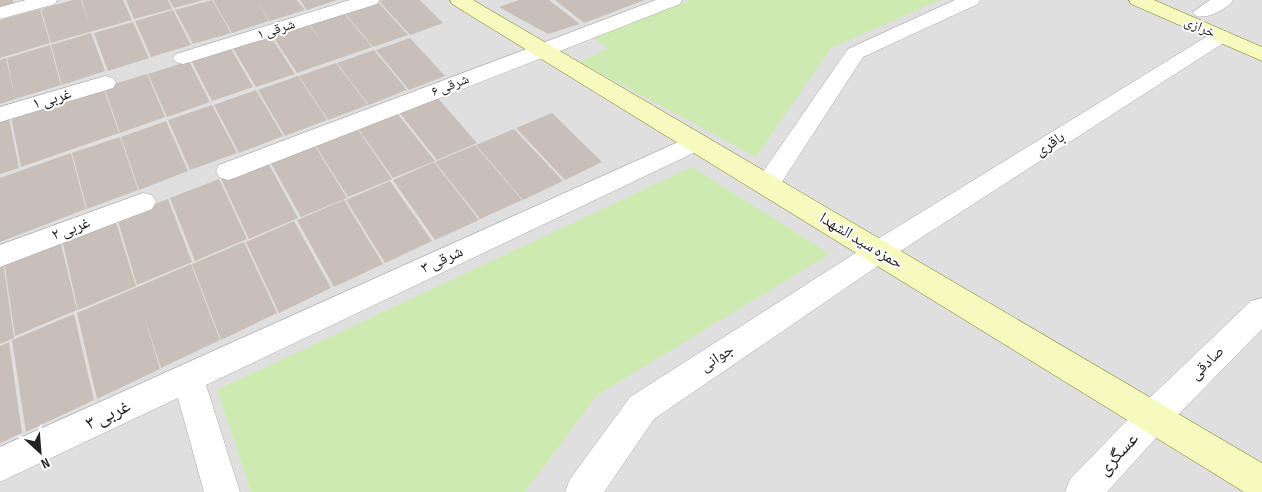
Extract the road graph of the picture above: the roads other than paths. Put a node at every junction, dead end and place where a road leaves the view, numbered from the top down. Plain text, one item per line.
1 (48, 0) edge
2 (370, 0) edge
3 (459, 0) edge
4 (673, 0) edge
5 (971, 0) edge
6 (1138, 0) edge
7 (1174, 0) edge
8 (1224, 0) edge
9 (0, 12) edge
10 (1202, 12) junction
11 (1221, 36) junction
12 (1262, 37) edge
13 (542, 50) junction
14 (1262, 54) edge
15 (183, 58) dead end
16 (105, 83) dead end
17 (0, 115) edge
18 (696, 142) junction
19 (228, 170) dead end
20 (767, 185) junction
21 (143, 202) dead end
22 (878, 252) junction
23 (0, 256) edge
24 (1262, 310) edge
25 (188, 378) junction
26 (1153, 417) junction
27 (0, 465) edge
28 (1262, 483) edge
29 (222, 492) edge
30 (583, 492) edge
31 (1083, 492) edge

1 - 9 street
2 - 15 street, ۱ شرقی
3 - 13 street, حمزه سید الشهدا
4 - 13 street, ۶ شرقی
5 - 20 street
6 - 11 street, خرازی
7 - 10 street, خرازی
8 - 10 street
10 - 12 street, خرازی
11 - 14 street, خرازی
11 - 22 street, باقری
13 - 18 street, حمزه سید الشهدا
13 - 19 street, ۶ شرقی
16 - 17 street, ۱ غربی
18 - 20 street, حمزه سید الشهدا
18 - 25 street, ۳ شرقی
20 - 22 street, حمزه سید الشهدا
21 - 23 street, ۲ غربی
22 - 26 street, حمزه سید الشهدا
22 - 30 street, جوانی
24 - 26 street, صادقی
25 - 27 street, ۳ غربی
25 - 29 street
26 - 28 street, حمزه سید الشهدا
26 - 31 street, عسگری

